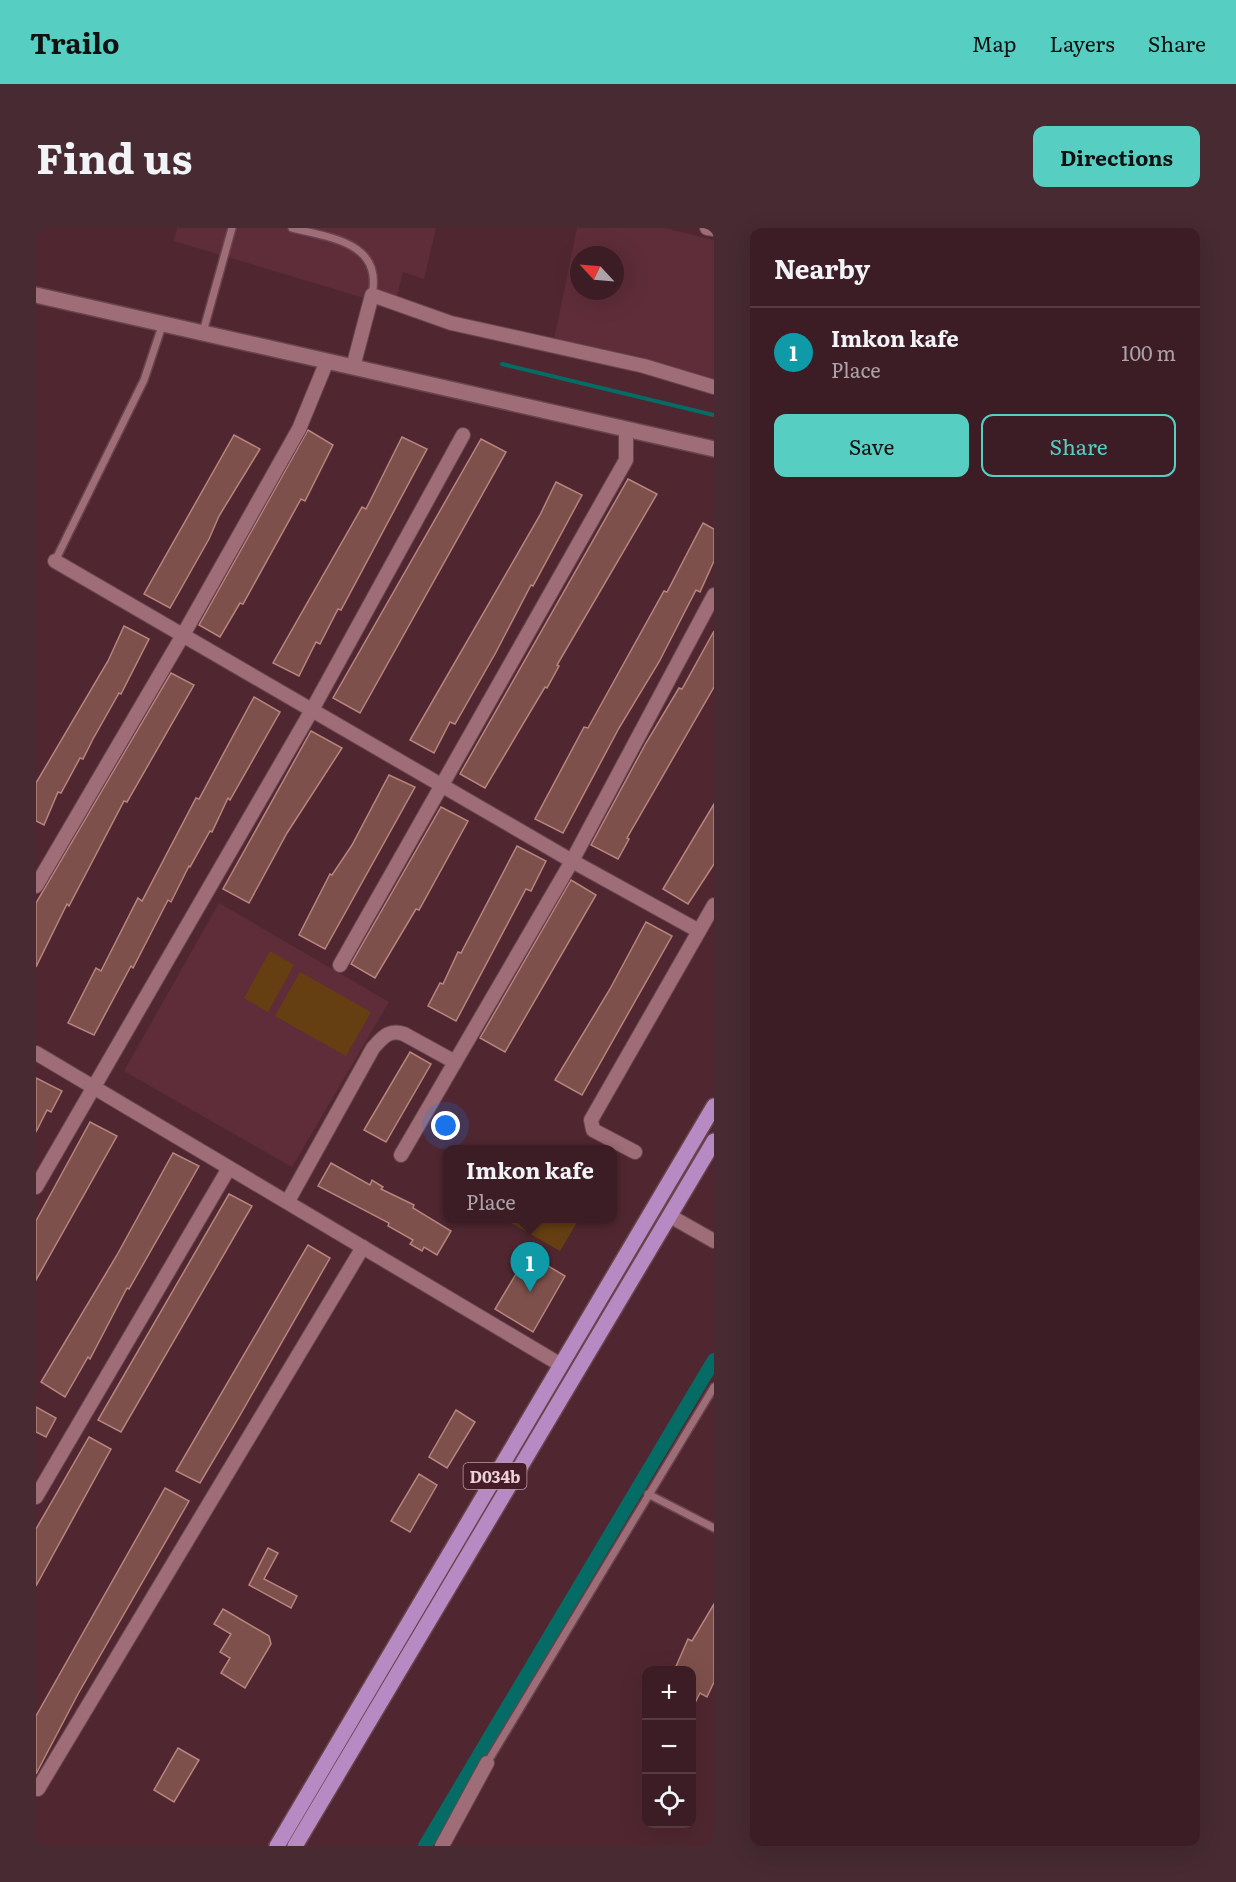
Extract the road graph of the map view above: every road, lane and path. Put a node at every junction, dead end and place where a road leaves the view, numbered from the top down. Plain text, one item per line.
1 (232, 228) edge
2 (292, 228) edge
3 (707, 228) edge
4 (714, 230) edge
5 (372, 294) junction
6 (36, 295) edge
7 (163, 323) junction
8 (203, 332) junction
9 (327, 362) junction
10 (353, 367) junction
11 (714, 387) edge
12 (626, 429) junction
13 (464, 435) dead end
14 (714, 449) edge
15 (55, 561) joint
16 (714, 595) edge
17 (183, 635) junction
18 (312, 710) junction
19 (442, 786) junction
20 (572, 861) junction
21 (36, 886) edge
22 (714, 905) edge
23 (699, 931) junction
24 (340, 965) dead end
25 (36, 1053) edge
26 (455, 1062) junction
27 (95, 1088) junction
28 (714, 1106) edge
29 (714, 1141) edge
30 (635, 1152) dead end
31 (401, 1155) dead end
32 (229, 1168) junction
33 (36, 1187) edge
34 (288, 1202) junction
35 (670, 1216) junction
36 (714, 1241) edge
37 (363, 1247) junction
38 (561, 1365) junction
39 (714, 1387) edge
40 (648, 1494) junction
41 (36, 1497) edge
42 (714, 1528) edge
43 (487, 1763) joint
44 (36, 1788) edge
45 (277, 1846) edge
46 (295, 1846) edge
47 (442, 1846) edge

1 - 8 lane
2 - 5 lane
3 - 4 street
5 - 10 street
5 - 11 street
6 - 7 main road
7 - 8 main road
7 - 15 lane
8 - 9 main road
9 - 10 main road
9 - 17 street
10 - 12 main road
12 - 14 main road
12 - 19 street
13 - 18 street
15 - 17 street
16 - 20 street
17 - 18 street
17 - 21 street
18 - 19 street
18 - 27 street
19 - 20 street
19 - 24 street
20 - 23 street
20 - 26 street
22 - 23 street
23 - 30 street
25 - 27 street
26 - 31 street
26 - 34 street
27 - 32 street
27 - 33 street
28 - 38 main road, D034b
29 - 35 main road, D034b
32 - 34 street
32 - 41 street
34 - 37 street
35 - 36 street
35 - 46 main road, D034b
37 - 38 street
37 - 44 street
38 - 45 main road, D034b
39 - 40 lane
40 - 42 lane
40 - 43 lane
43 - 47 street

